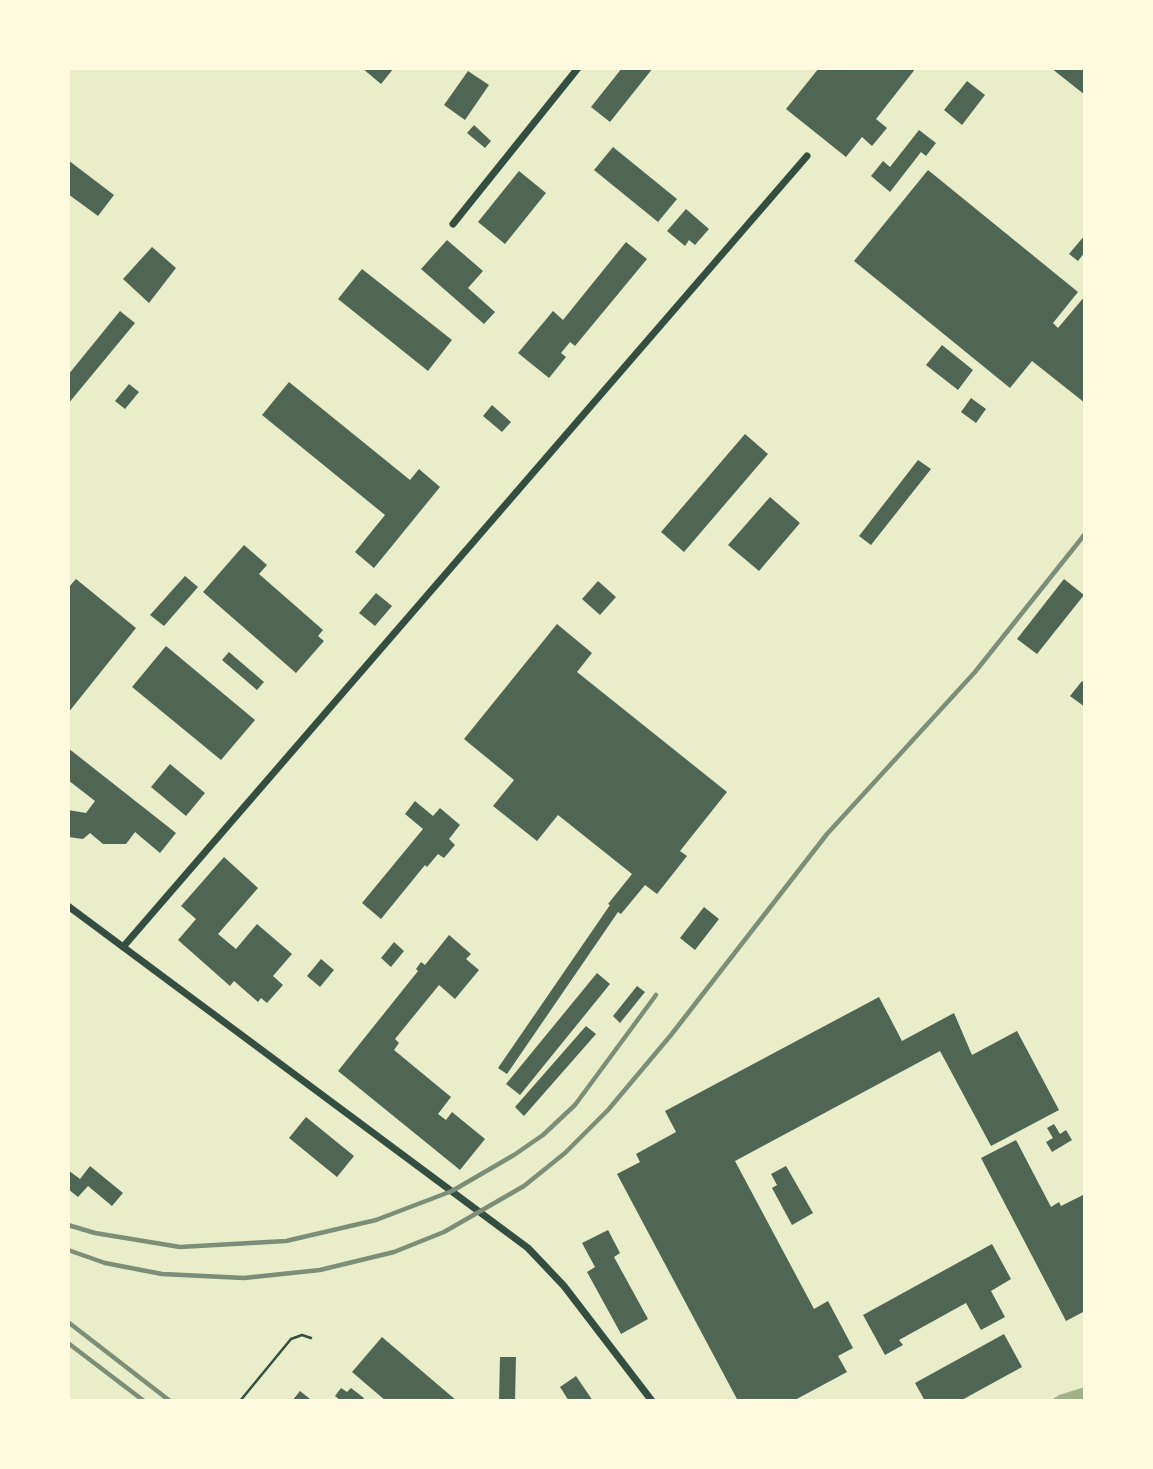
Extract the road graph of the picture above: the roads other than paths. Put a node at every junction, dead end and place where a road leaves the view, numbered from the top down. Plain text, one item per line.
1 (578, 68) edge
2 (807, 156) dead end
3 (453, 224) dead end
4 (68, 906) edge
5 (123, 947) junction
6 (652, 1401) edge

1 - 3 street
2 - 5 street
4 - 5 street
5 - 6 street

